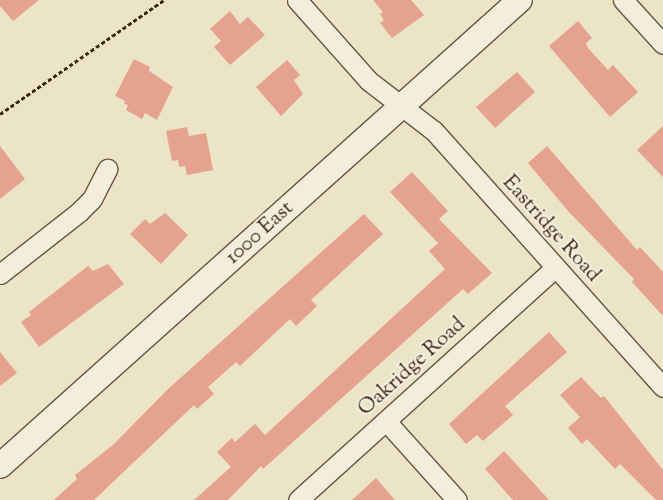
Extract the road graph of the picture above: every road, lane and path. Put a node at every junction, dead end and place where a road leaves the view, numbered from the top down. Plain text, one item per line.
1 (164, 0) edge
2 (297, 0) edge
3 (520, 0) edge
4 (624, 0) edge
5 (663, 44) edge
6 (401, 106) junction
7 (0, 114) edge
8 (107, 169) dead end
9 (555, 268) junction
10 (0, 274) edge
11 (663, 387) edge
12 (386, 421) junction
13 (0, 466) edge
14 (298, 500) edge
15 (457, 500) edge

1 - 7 path
2 - 6 street, Eastridge Road
3 - 6 street, 1000 East
4 - 5 street
6 - 9 street, Eastridge Road
6 - 13 street, 1000 East
8 - 10 street
9 - 11 street, Eastridge Road
9 - 12 street, Oakridge Road
12 - 14 street, Oakridge Road
12 - 15 street

